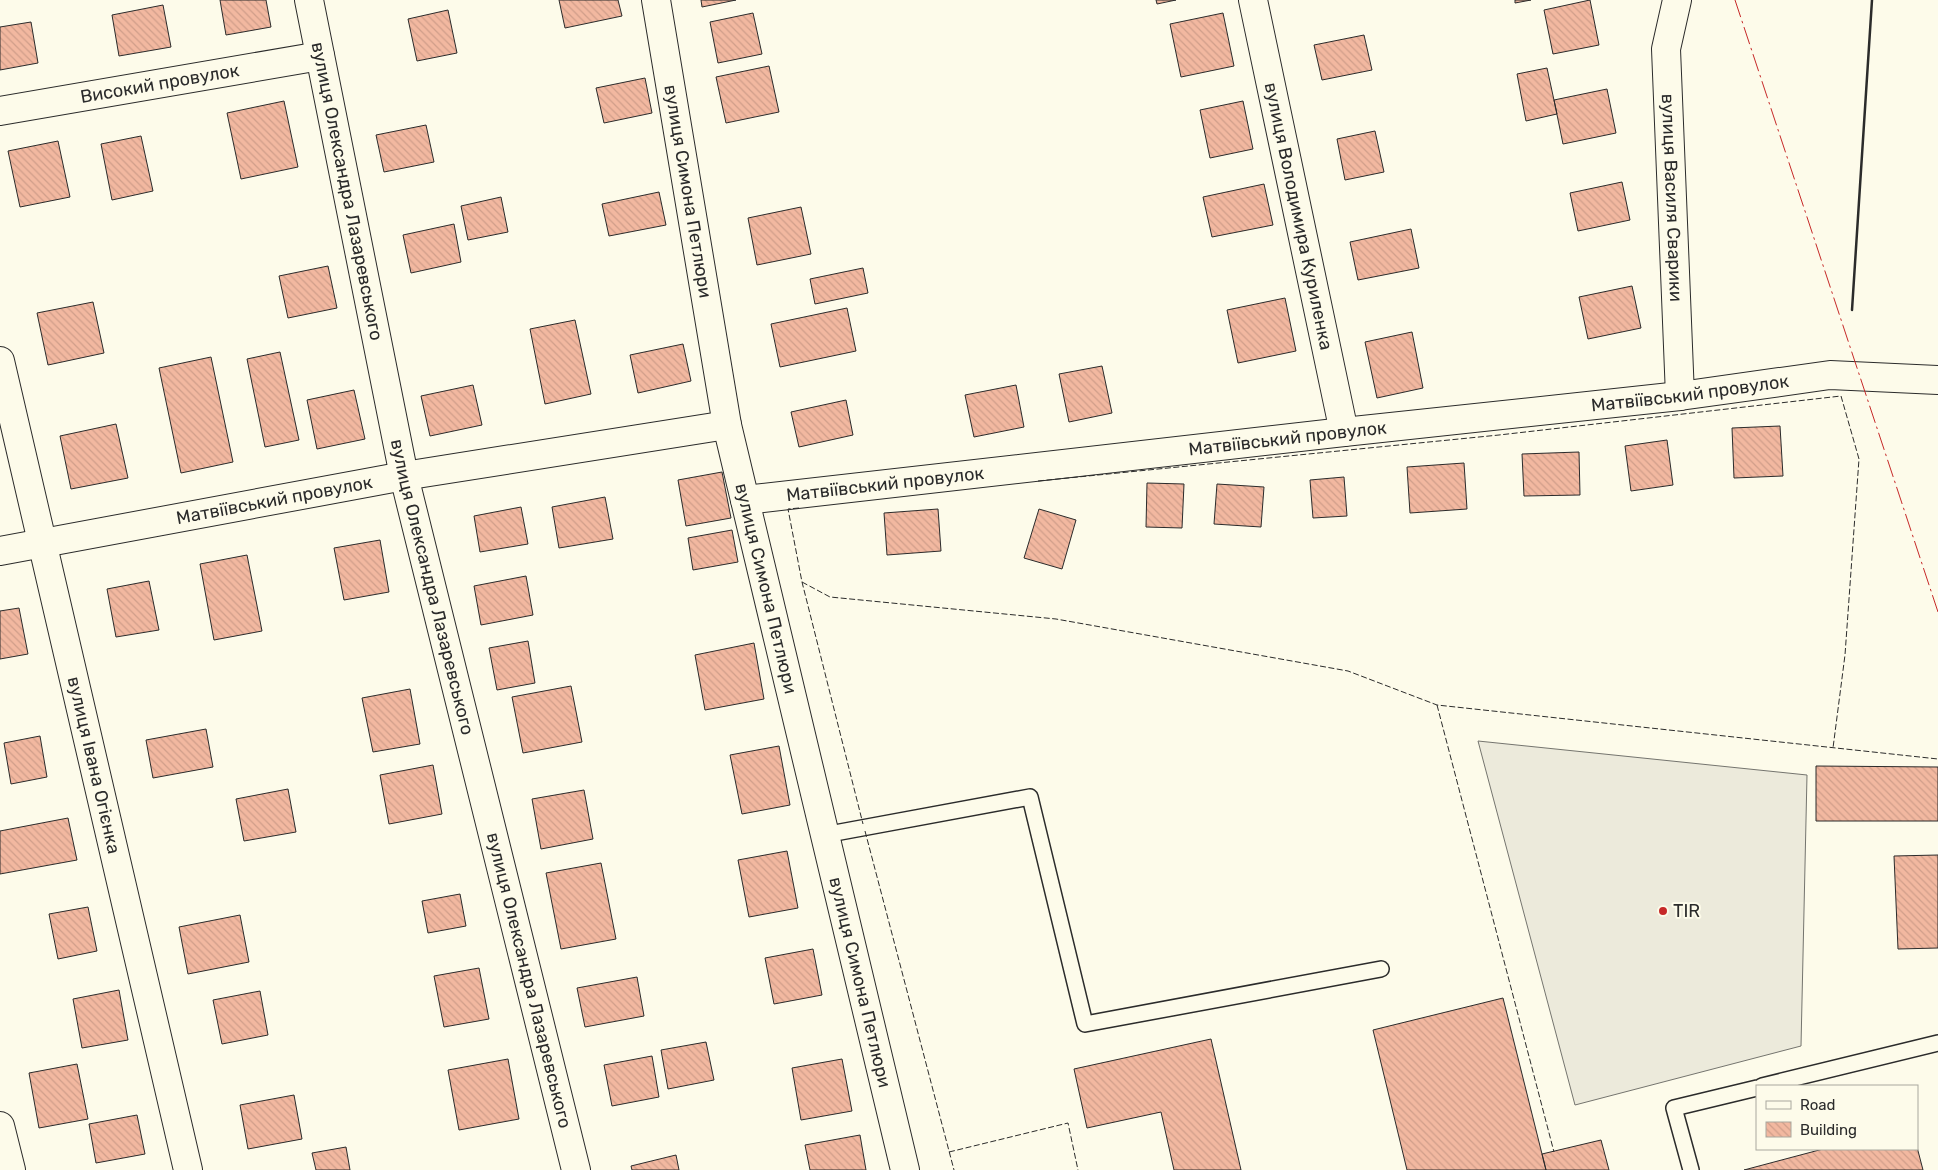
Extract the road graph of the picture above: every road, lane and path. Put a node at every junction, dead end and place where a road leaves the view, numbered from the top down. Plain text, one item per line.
1 (309, 0) edge
2 (656, 0) edge
3 (1253, 0) edge
4 (1677, 0) edge
5 (320, 56) junction
6 (0, 111) edge
7 (0, 361) edge
8 (1938, 380) edge
9 (1680, 396) junction
10 (727, 425) junction
11 (1344, 432) junction
12 (404, 476) junction
13 (746, 500) junction
14 (42, 542) junction
15 (0, 551) edge
16 (824, 834) junction
17 (1381, 969) dead end
18 (1938, 1043) edge
19 (1766, 1085) edge
20 (1756, 1088) edge
21 (0, 1126) edge
22 (10, 1170) edge
23 (188, 1170) edge
24 (576, 1170) edge
25 (905, 1170) edge
26 (1691, 1170) edge

1 - 5 street, вулиця Олександра Лазаревського
2 - 10 street, вулиця Симона Петлюри
3 - 11 street, вулиця Володимира Куриленка
4 - 9 street, вулиця Василя Сварики
5 - 6 street, Високий провулок
5 - 12 street, вулиця Олександра Лазаревського
7 - 14 street, вулиця Івана Огієнка
8 - 9 street, Матвіївський провулок
9 - 11 street, Матвіївський провулок
10 - 12 street, Матвіївський провулок
10 - 13 street, вулиця Симона Петлюри
11 - 13 street, Матвіївський провулок
12 - 14 street, Матвіївський провулок
12 - 24 street, вулиця Олександра Лазаревського
13 - 16 street, вулиця Симона Петлюри
14 - 15 street, Матвіївський провулок
14 - 23 street, вулиця Івана Огієнка
16 - 17 lane
16 - 25 street, вулиця Симона Петлюри
18 - 19 lane
20 - 26 lane
21 - 22 street

